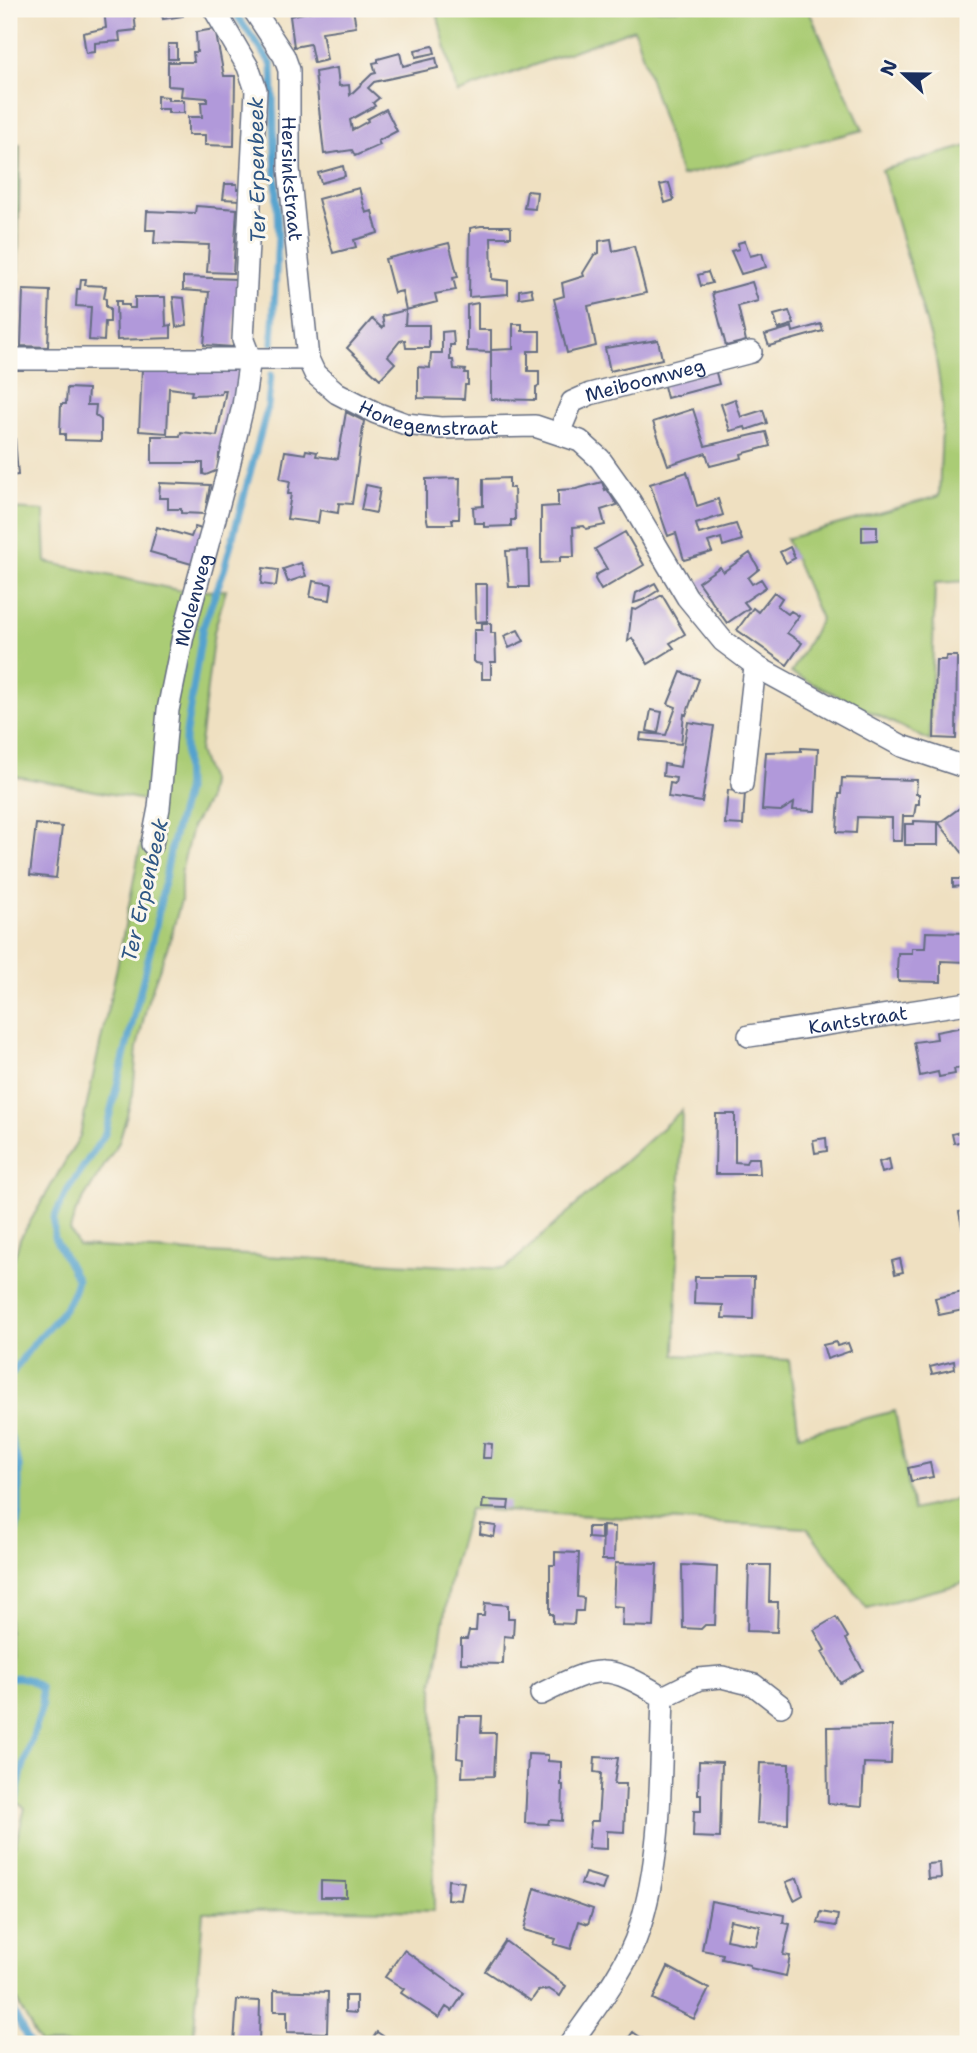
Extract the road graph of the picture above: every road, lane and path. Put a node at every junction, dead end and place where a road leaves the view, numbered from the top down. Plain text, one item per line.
1 (214, 9) edge
2 (253, 9) edge
3 (751, 352) dead end
4 (250, 358) junction
5 (9, 359) edge
6 (308, 359) junction
7 (559, 433) junction
8 (755, 666) junction
9 (968, 768) edge
10 (742, 784) dead end
11 (152, 844) dead end
12 (968, 1003) edge
13 (749, 1036) dead end
14 (541, 1694) dead end
15 (663, 1697) junction
16 (781, 1706) dead end
17 (570, 2044) edge

1 - 4 street, Molenweg
2 - 6 street, Hersinkstraat
3 - 7 street, Meiboomweg
4 - 5 street
4 - 6 street
4 - 11 street, Molenweg
6 - 7 street, Honegemstraat
7 - 8 street, Honegemstraat
8 - 9 street, Honegemstraat
8 - 10 street
12 - 13 street, Kantstraat
14 - 15 street
15 - 16 street
15 - 17 street

